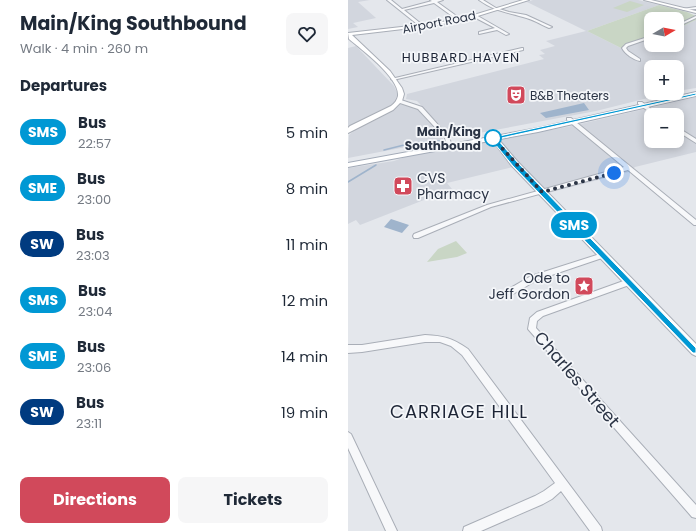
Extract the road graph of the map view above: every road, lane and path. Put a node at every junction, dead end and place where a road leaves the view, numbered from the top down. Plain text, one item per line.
1 (388, 0) edge
2 (441, 0) edge
3 (481, 0) edge
4 (525, 0) edge
5 (646, 0) edge
6 (434, 1) edge
7 (696, 8) edge
8 (496, 9) junction
9 (684, 9) junction
10 (402, 10) junction
11 (696, 12) edge
12 (475, 16) junction
13 (695, 18) edge
14 (460, 20) junction
15 (684, 23) edge
16 (423, 27) junction
17 (550, 27) dead end
18 (497, 29) junction
19 (480, 33) dead end
20 (349, 34) edge
21 (507, 34) dead end
22 (644, 39) edge
23 (522, 48) dead end
24 (639, 60) dead end
25 (393, 79) junction
26 (696, 91) edge
27 (696, 94) edge
28 (399, 101) junction
29 (642, 105) junction
30 (646, 108) edge
31 (570, 121) junction
32 (348, 131) edge
33 (684, 133) edge
34 (492, 136) junction
35 (696, 141) edge
36 (449, 144) junction
37 (348, 160) edge
38 (348, 165) edge
39 (628, 168) junction
40 (542, 192) junction
41 (696, 223) edge
42 (416, 236) dead end
43 (603, 255) junction
44 (629, 282) junction
45 (510, 292) dead end
46 (348, 349) edge
47 (696, 351) edge
48 (348, 437) edge
49 (562, 484) junction
50 (696, 513) edge
51 (392, 531) edge
52 (468, 531) edge
53 (597, 531) edge

1 - 10 street
2 - 6 street
3 - 8 street
4 - 8 street, Airport Road
5 - 9 street
6 - 10 street
6 - 14 street
7 - 9 street
8 - 12 street, Airport Road
8 - 17 street
9 - 11 street
10 - 16 street
12 - 14 street, Airport Road
12 - 18 street
13 - 15 street
14 - 16 street, Airport Road
16 - 20 street, Airport Road
18 - 19 street
18 - 21 street
20 - 25 street
22 - 24 street
23 - 25 street
25 - 28 street
26 - 29 main road
27 - 29 main road
28 - 32 street
28 - 36 street
29 - 30 street
29 - 31 main road
31 - 34 main road
31 - 39 street
33 - 35 street
34 - 36 main road
34 - 40 street
36 - 37 main road
36 - 38 main road
39 - 40 street
39 - 41 street
40 - 42 street
40 - 43 street
43 - 44 street
43 - 45 street
44 - 47 street
44 - 50 street, Charles Street
46 - 49 street
48 - 51 street
49 - 52 street
49 - 53 street

